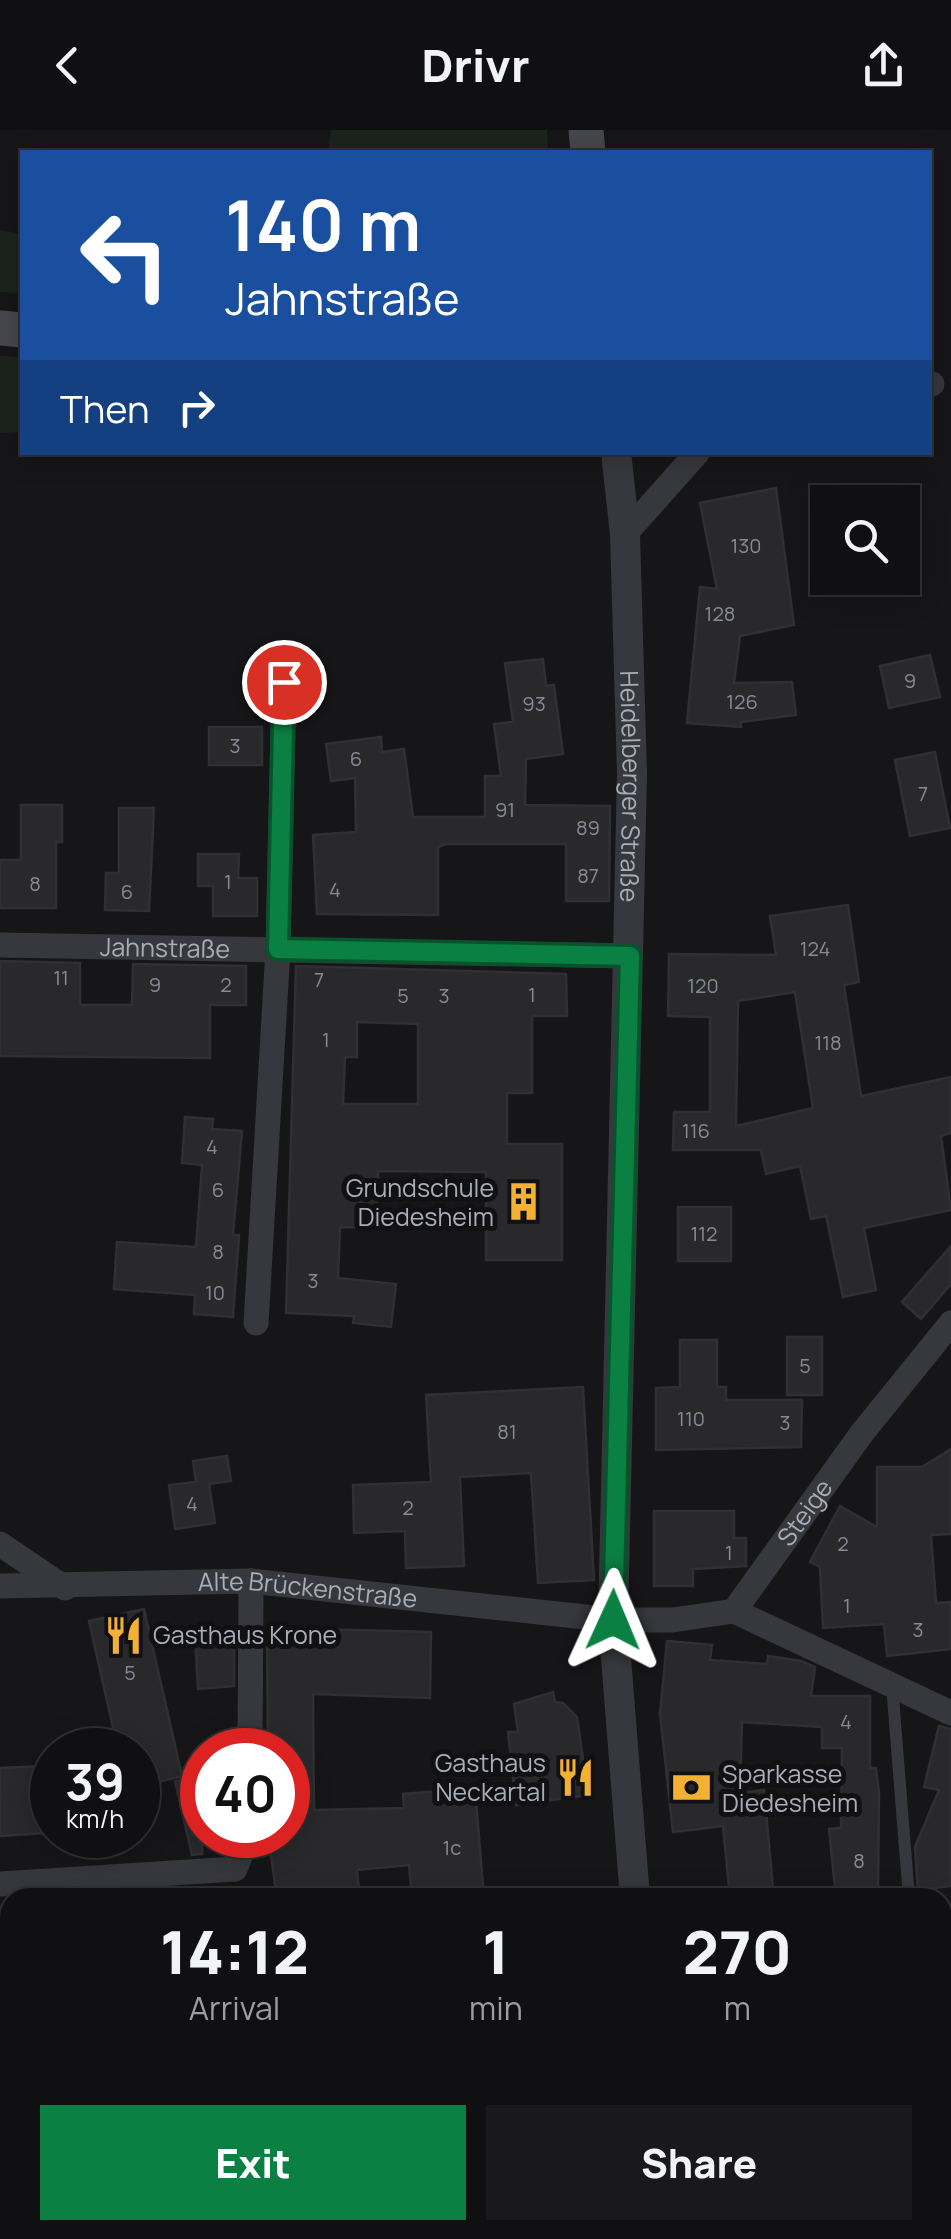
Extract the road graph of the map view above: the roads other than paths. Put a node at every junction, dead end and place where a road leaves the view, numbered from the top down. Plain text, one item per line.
1 (695, 455) edge
2 (613, 460) edge
3 (625, 534) junction
4 (284, 682) dead end
5 (0, 945) edge
6 (278, 949) junction
7 (630, 956) junction
8 (256, 1323) dead end
9 (951, 1323) edge
10 (0, 1544) edge
11 (252, 1581) junction
12 (0, 1586) edge
13 (65, 1588) junction
14 (734, 1611) junction
15 (613, 1620) junction
16 (892, 1685) junction
17 (951, 1712) edge
18 (250, 1728) edge
19 (240, 1858) edge
20 (0, 1884) edge
21 (634, 1888) edge
22 (908, 1888) edge

1 - 3 street
2 - 3 street, Heidelberger Straße
3 - 7 street, Heidelberger Straße
4 - 6 street
5 - 6 street, Jahnstraße
6 - 7 street, Jahnstraße
6 - 8 street
7 - 15 street, Heidelberger Straße
9 - 14 street, Steige
10 - 13 street
11 - 13 street, Alte Brückenstraße
11 - 15 street, Alte Brückenstraße
11 - 18 street
12 - 13 street, Alte Brückenstraße
14 - 15 street
14 - 16 street
15 - 21 street, Heidelberger Straße
16 - 17 street
16 - 22 lane
19 - 20 street

